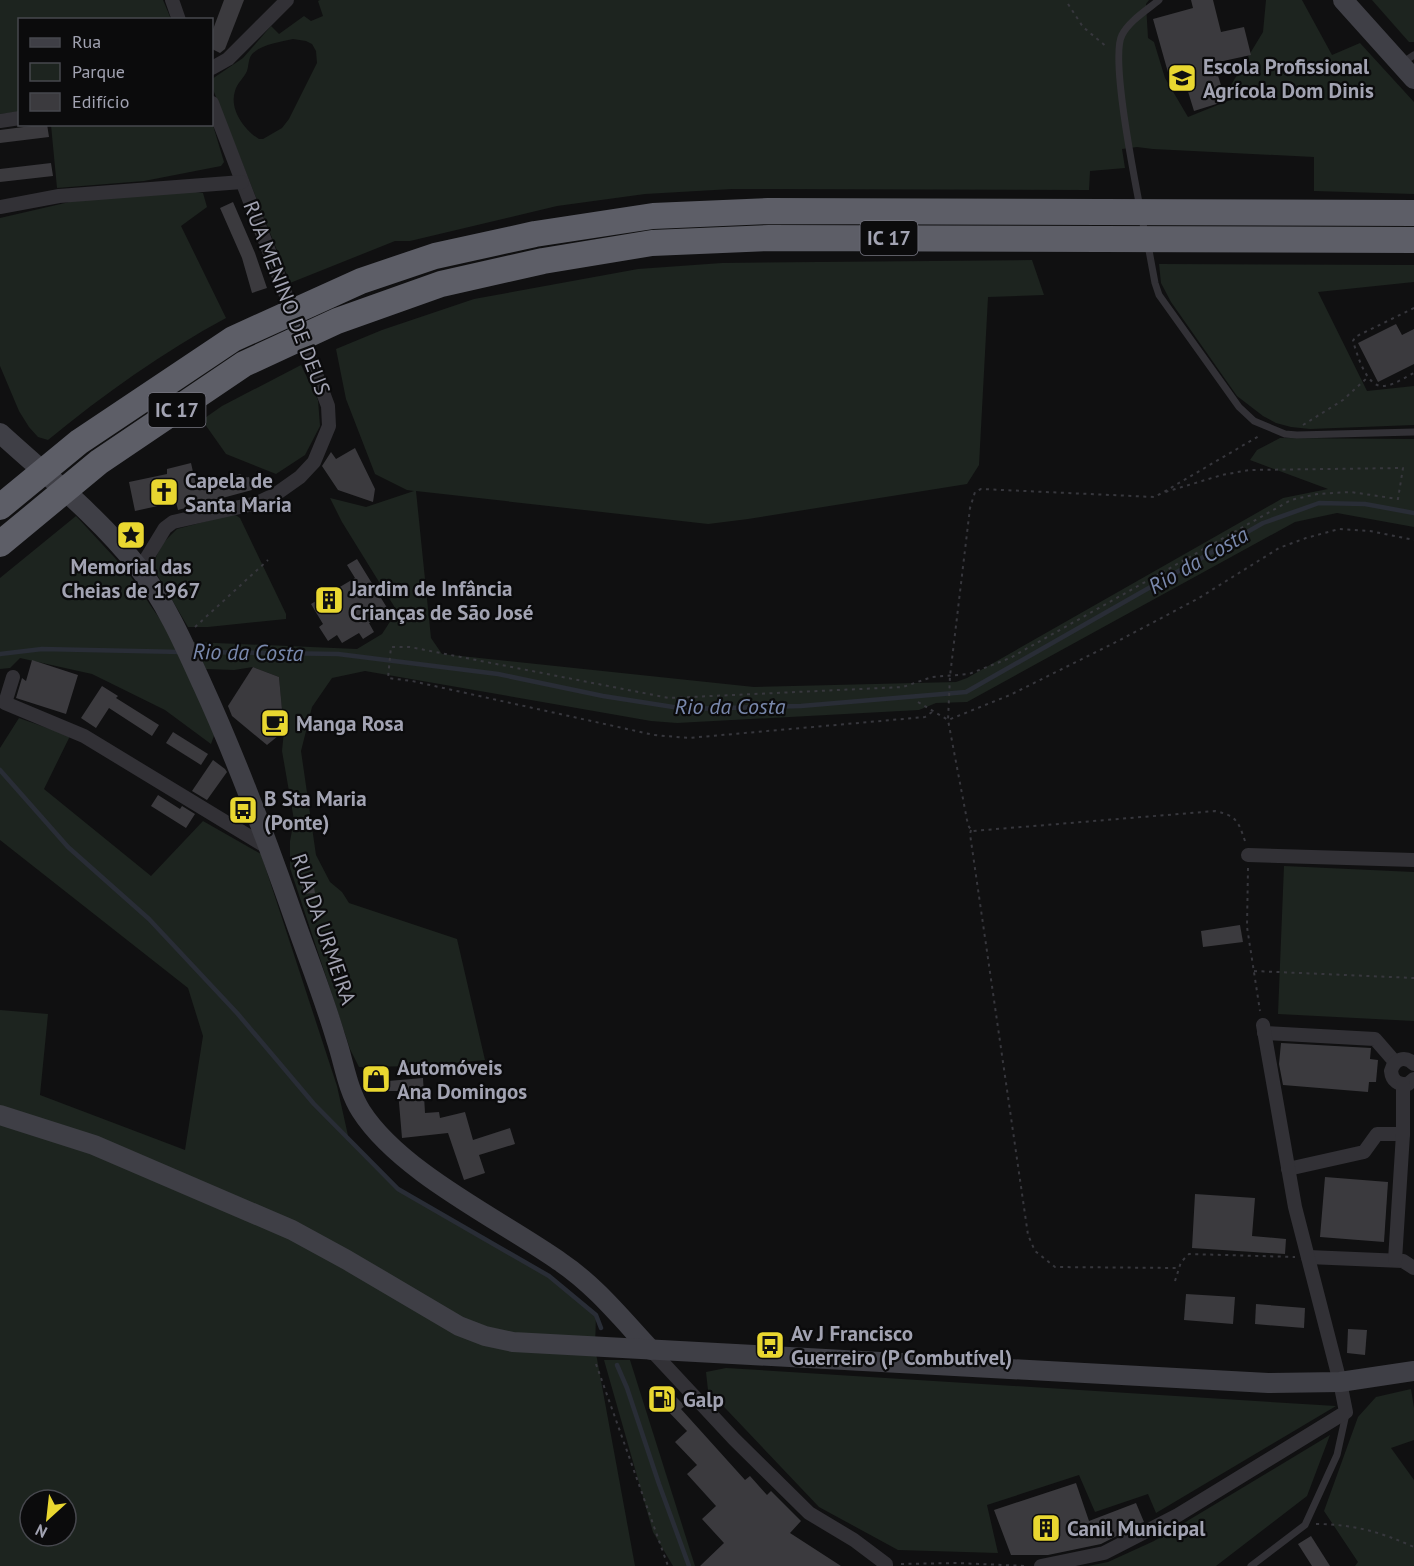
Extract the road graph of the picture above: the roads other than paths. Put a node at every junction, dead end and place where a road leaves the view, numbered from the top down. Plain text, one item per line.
1 (172, 0) edge
2 (287, 0) edge
3 (1159, 0) edge
4 (1343, 0) edge
5 (178, 18) edge
6 (1407, 60) edge
7 (213, 68) edge
8 (1414, 79) edge
9 (213, 106) edge
10 (18, 118) edge
11 (0, 121) edge
12 (242, 182) junction
13 (0, 207) edge
14 (1414, 213) edge
15 (1414, 240) edge
16 (1414, 432) edge
17 (0, 433) edge
18 (0, 507) edge
19 (0, 544) edge
20 (140, 569) junction
21 (13, 677) dead end
22 (270, 849) junction
23 (1248, 855) road end
24 (1414, 860) edge
25 (1395, 1062) junction
26 (1414, 1064) edge
27 (1409, 1082) edge
28 (1408, 1107) edge
29 (0, 1115) edge
30 (1403, 1134) junction
31 (1407, 1168) edge
32 (1288, 1169) junction
33 (1308, 1257) junction
34 (1395, 1260) junction
35 (1414, 1268) edge
36 (651, 1350) junction
37 (1414, 1371) edge
38 (1340, 1382) junction
39 (1346, 1412) junction
40 (886, 1565) edge
41 (1041, 1566) edge
42 (1251, 1566) edge

1 - 5 street
2 - 7 street
3 - 16 lane
4 - 6 main road
6 - 8 main road
9 - 12 street, RUA MENINO DE DEUS
10 - 11 street
12 - 13 street
12 - 20 street, RUA MENINO DE DEUS
14 - 18 highway, IC 17
15 - 19 highway, IC 17
17 - 20 main road, RUA DA URMEIRA
20 - 22 main road, RUA DA URMEIRA
21 - 22 street
22 - 36 main road, RUA DA URMEIRA
23 - 24 street
25 - 26 street
25 - 27 street
25 - 32 street
27 - 28 street
28 - 30 street
29 - 36 main road
30 - 31 street
30 - 32 street
31 - 34 street
32 - 33 street
33 - 34 street
33 - 38 street
34 - 35 street
36 - 38 main road
36 - 40 street
37 - 38 main road
38 - 39 street
39 - 41 street
39 - 42 lane

